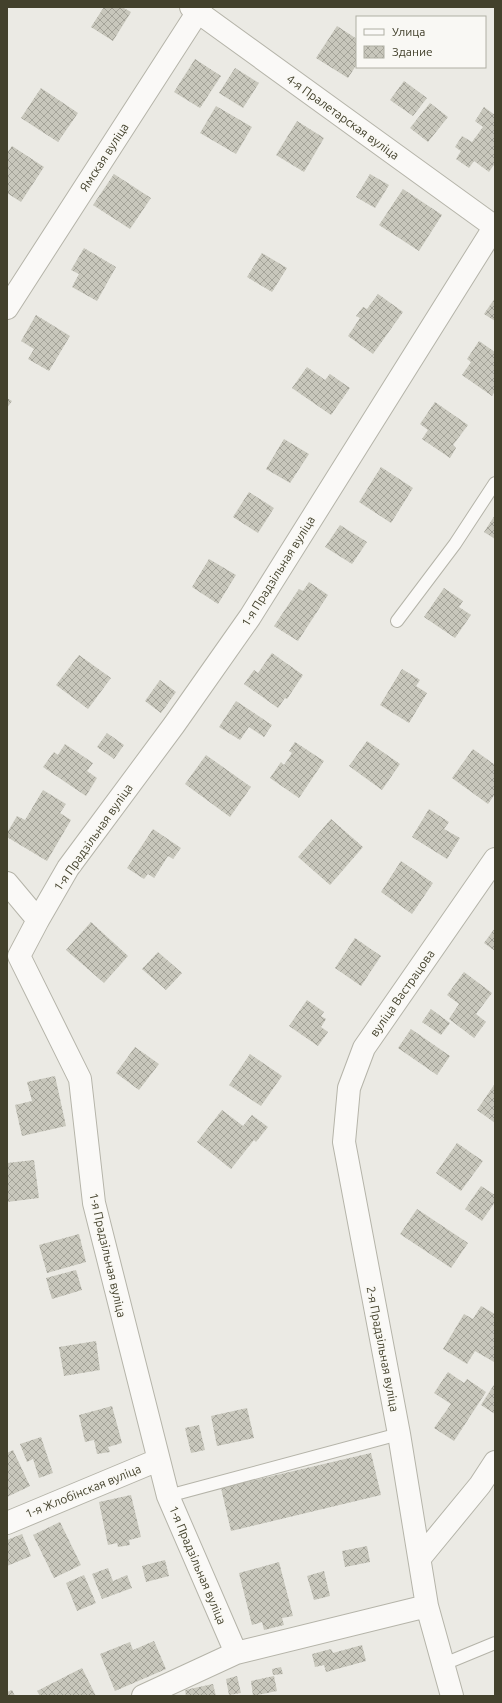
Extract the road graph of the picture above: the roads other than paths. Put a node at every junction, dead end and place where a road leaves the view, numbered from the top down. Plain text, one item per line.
1 (197, 9) edge
2 (495, 226) edge
3 (7, 308) edge
4 (495, 483) edge
5 (397, 621) dead end
6 (495, 859) edge
7 (7, 884) edge
8 (38, 920) junction
9 (13, 958) edge
10 (344, 1142) joint
11 (399, 1434) junction
12 (158, 1460) junction
13 (495, 1462) edge
14 (168, 1496) junction
15 (7, 1522) edge
16 (420, 1558) junction
17 (427, 1606) junction
18 (495, 1643) edge
19 (236, 1653) junction
20 (444, 1664) junction
21 (144, 1696) edge
22 (452, 1696) edge

1 - 2 street, 4-я Пралетарская вуліца
1 - 3 street, Ямская вуліца
2 - 8 street, 1-я Прадзільная вуліца
4 - 5 lane
6 - 10 street, вуліца Вастрацова
7 - 8 street
8 - 9 street, 1-я Прадзільная вуліца
9 - 12 street, 1-я Прадзільная вуліца
10 - 11 street, 2-я Прадзільная вуліца
11 - 14 lane
11 - 16 street, 2-я Прадзільная вуліца
12 - 14 street, 1-я Прадзільная вуліца
12 - 15 street, 1-я Жлобінская вуліца
13 - 16 street
14 - 19 street, 1-я Прадзільная вуліца
16 - 17 street, 2-я Прадзільная вуліца
17 - 19 street
17 - 20 street, 2-я Прадзільная вуліца
18 - 20 lane
19 - 21 street
20 - 22 street, 2-я Прадзільная вуліца

